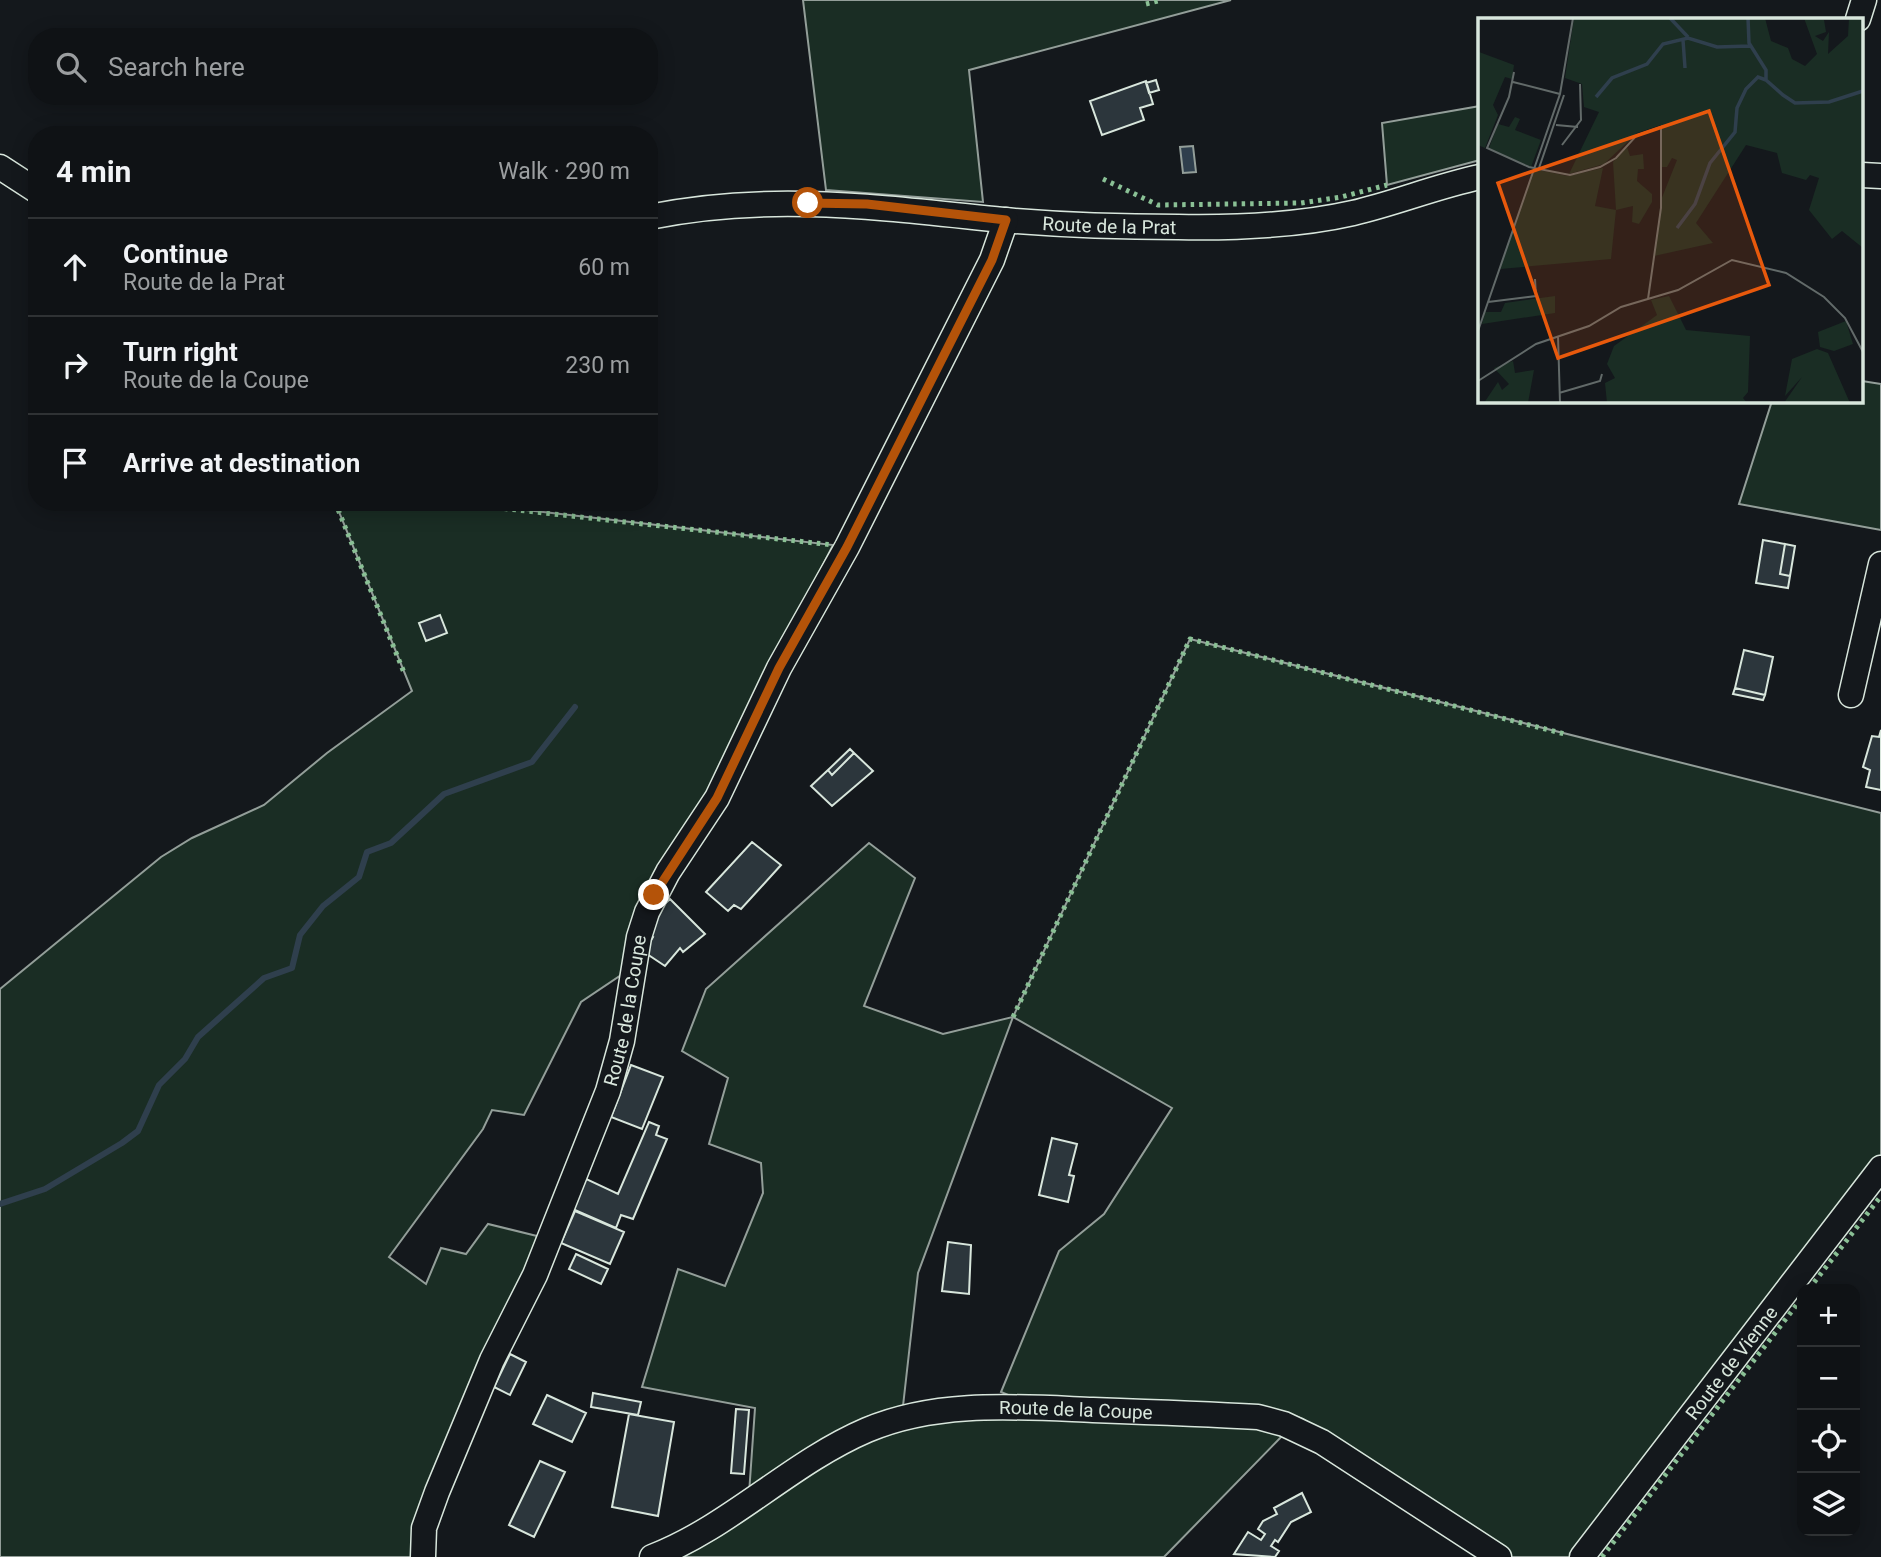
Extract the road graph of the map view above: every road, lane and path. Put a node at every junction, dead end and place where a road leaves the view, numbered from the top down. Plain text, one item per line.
1 (1864, 0) edge
2 (1858, 18) edge
3 (0, 167) edge
4 (1478, 178) edge
5 (28, 185) edge
6 (658, 216) edge
7 (1006, 220) junction
8 (1881, 564) edge
9 (1851, 695) dead end
10 (1881, 1168) edge
11 (423, 1557) edge
12 (652, 1557) edge
13 (1499, 1557) edge
14 (1582, 1557) edge

1 - 2 street
3 - 5 street
4 - 7 street, Route de la Prat
6 - 7 street, Route de la Prat
7 - 11 street, Route de la Coupe
8 - 9 street
10 - 14 street, Route de Vienne
12 - 13 street, Route de la Coupe

